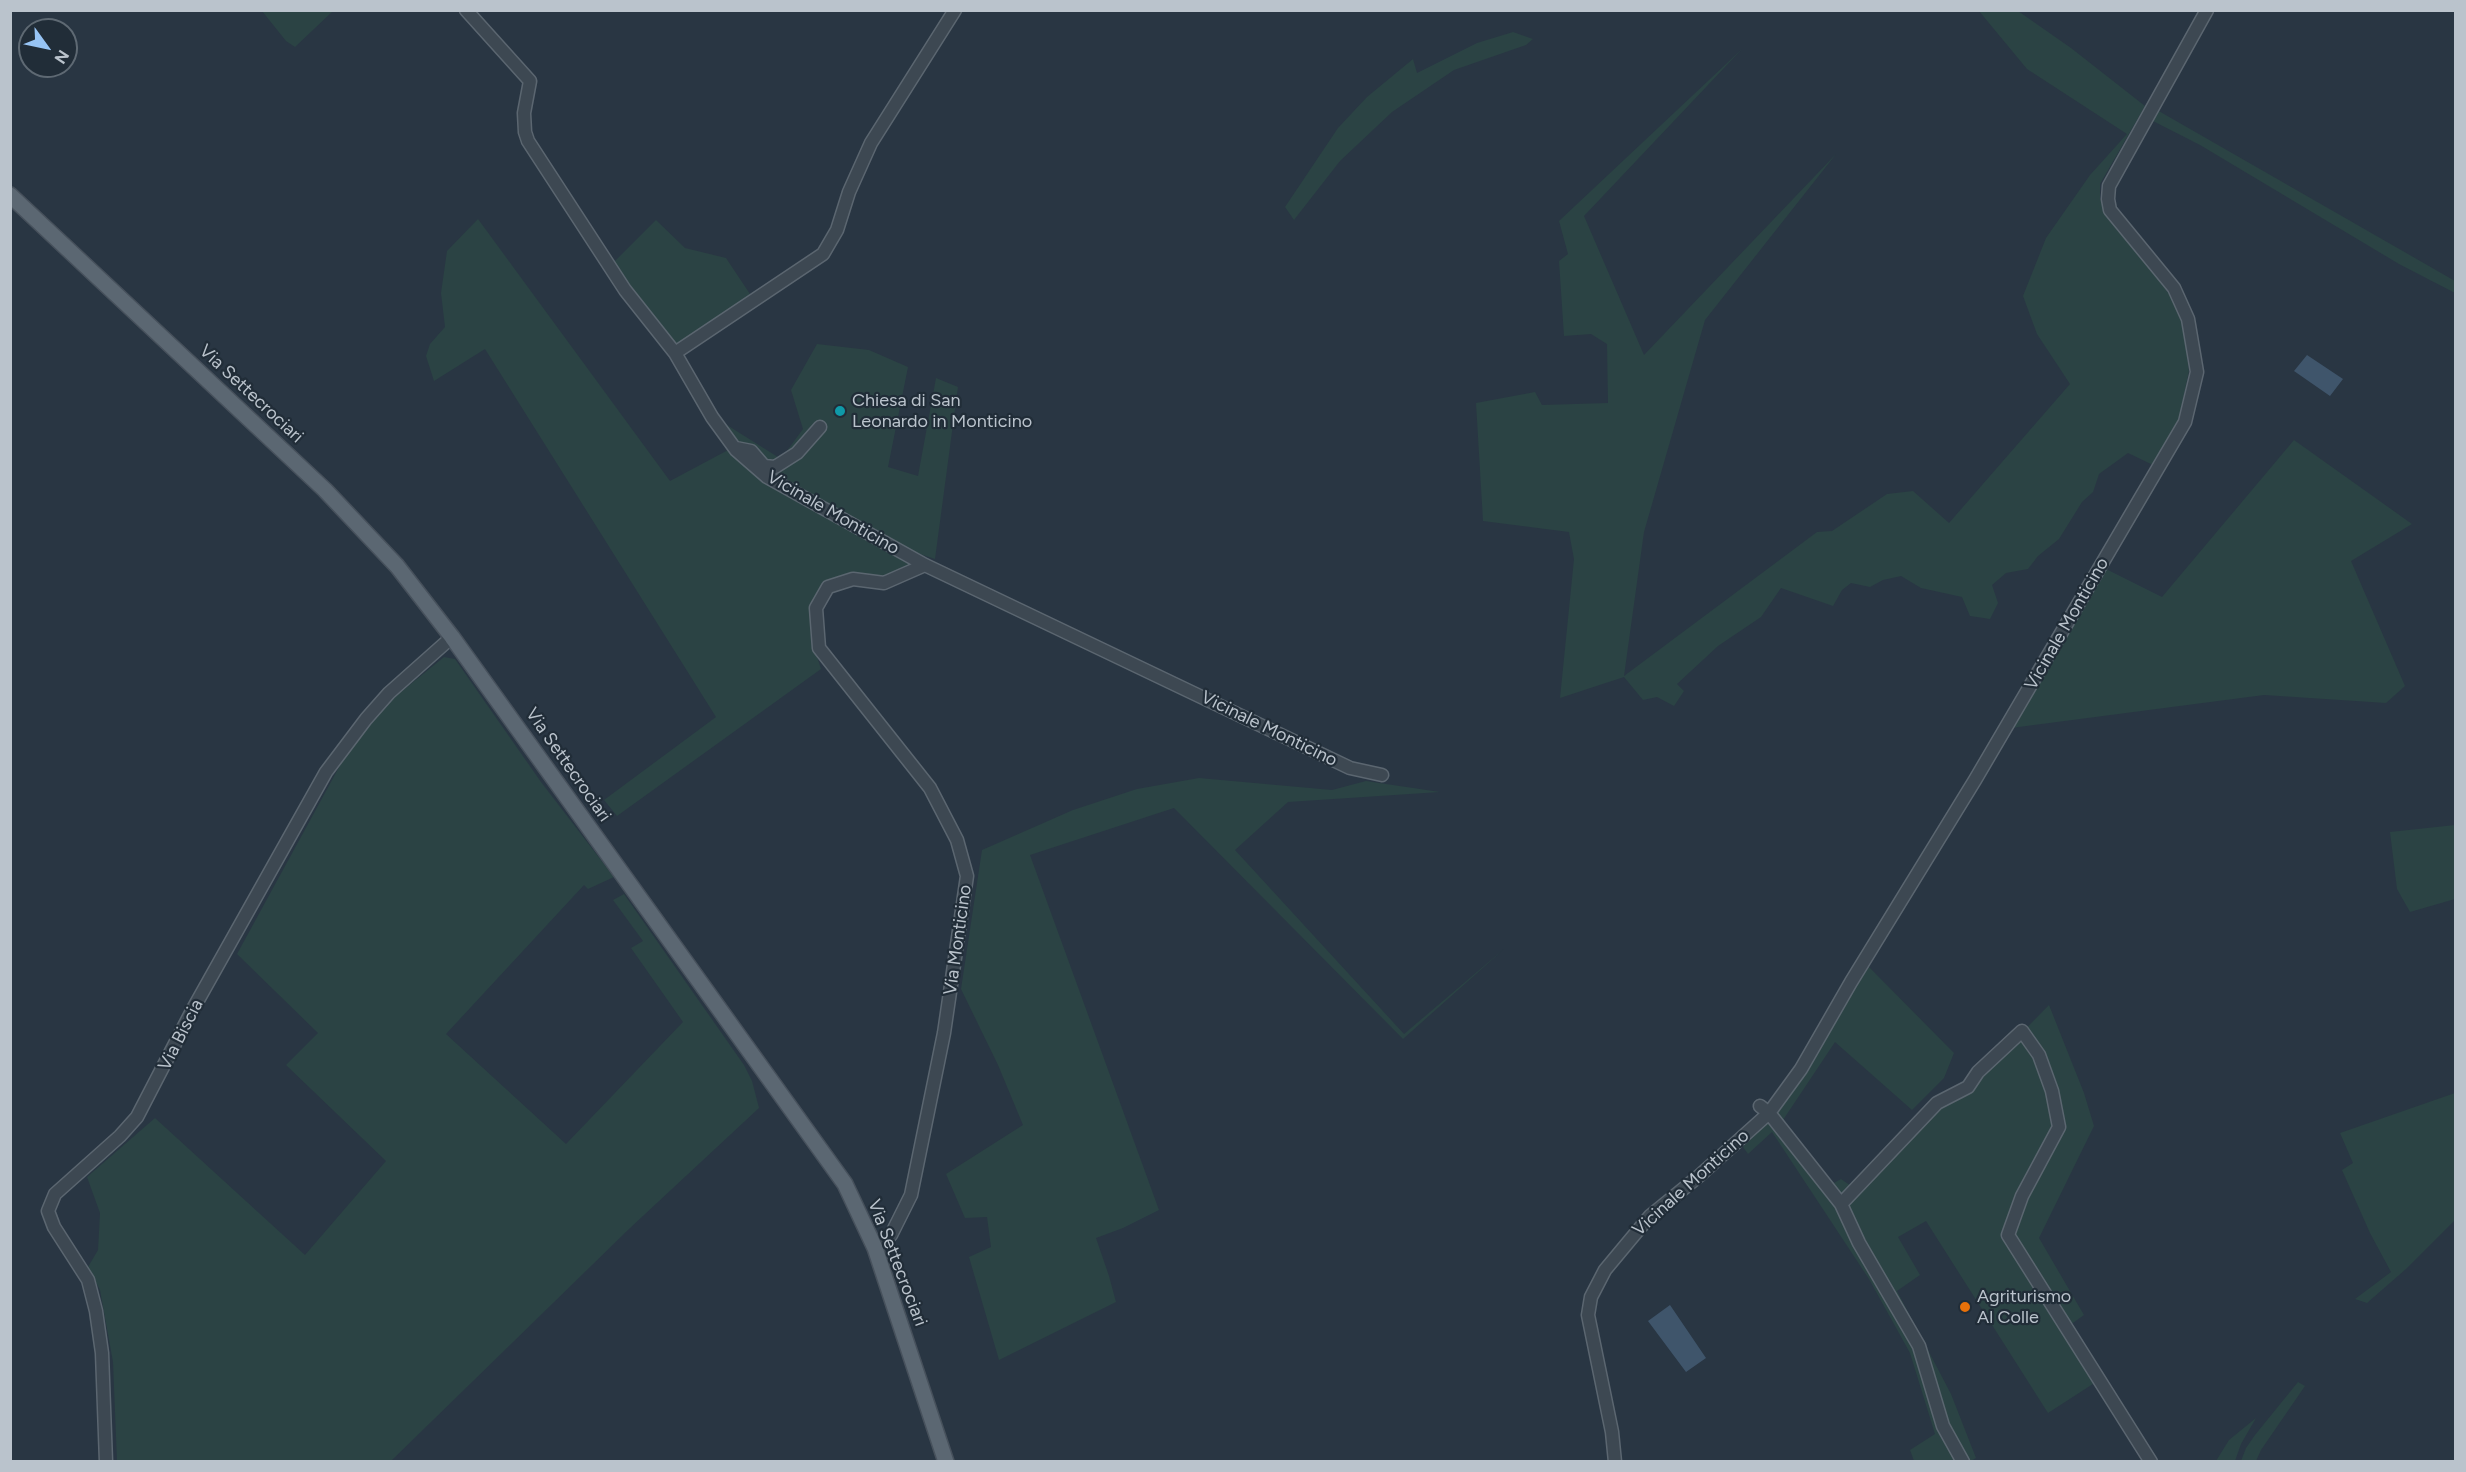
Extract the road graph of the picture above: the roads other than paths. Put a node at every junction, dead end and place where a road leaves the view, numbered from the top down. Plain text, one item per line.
1 (466, 10) edge
2 (955, 10) edge
3 (2207, 10) edge
4 (10, 195) edge
5 (675, 353) junction
6 (820, 427) dead end
7 (734, 447) junction
8 (925, 565) junction
9 (452, 637) junction
10 (1382, 775) dead end
11 (1765, 1109) junction
12 (1841, 1204) junction
13 (875, 1248) junction
14 (106, 1461) edge
15 (945, 1461) edge
16 (1615, 1461) edge
17 (1963, 1461) edge
18 (2151, 1461) edge

1 - 5 street, Vicinale Monticino
2 - 5 street
3 - 11 street, Vicinale Monticino
4 - 9 main road, Via Settecrociari
5 - 7 street, Vicinale Monticino
6 - 7 street
7 - 8 street, Vicinale Monticino
8 - 10 street, Vicinale Monticino
8 - 13 street, Via Monticino
9 - 13 main road, Via Settecrociari
9 - 14 street, Via Biscia
11 - 12 street
11 - 16 street, Vicinale Monticino
12 - 17 street
12 - 18 street
13 - 15 main road, Via Settecrociari

